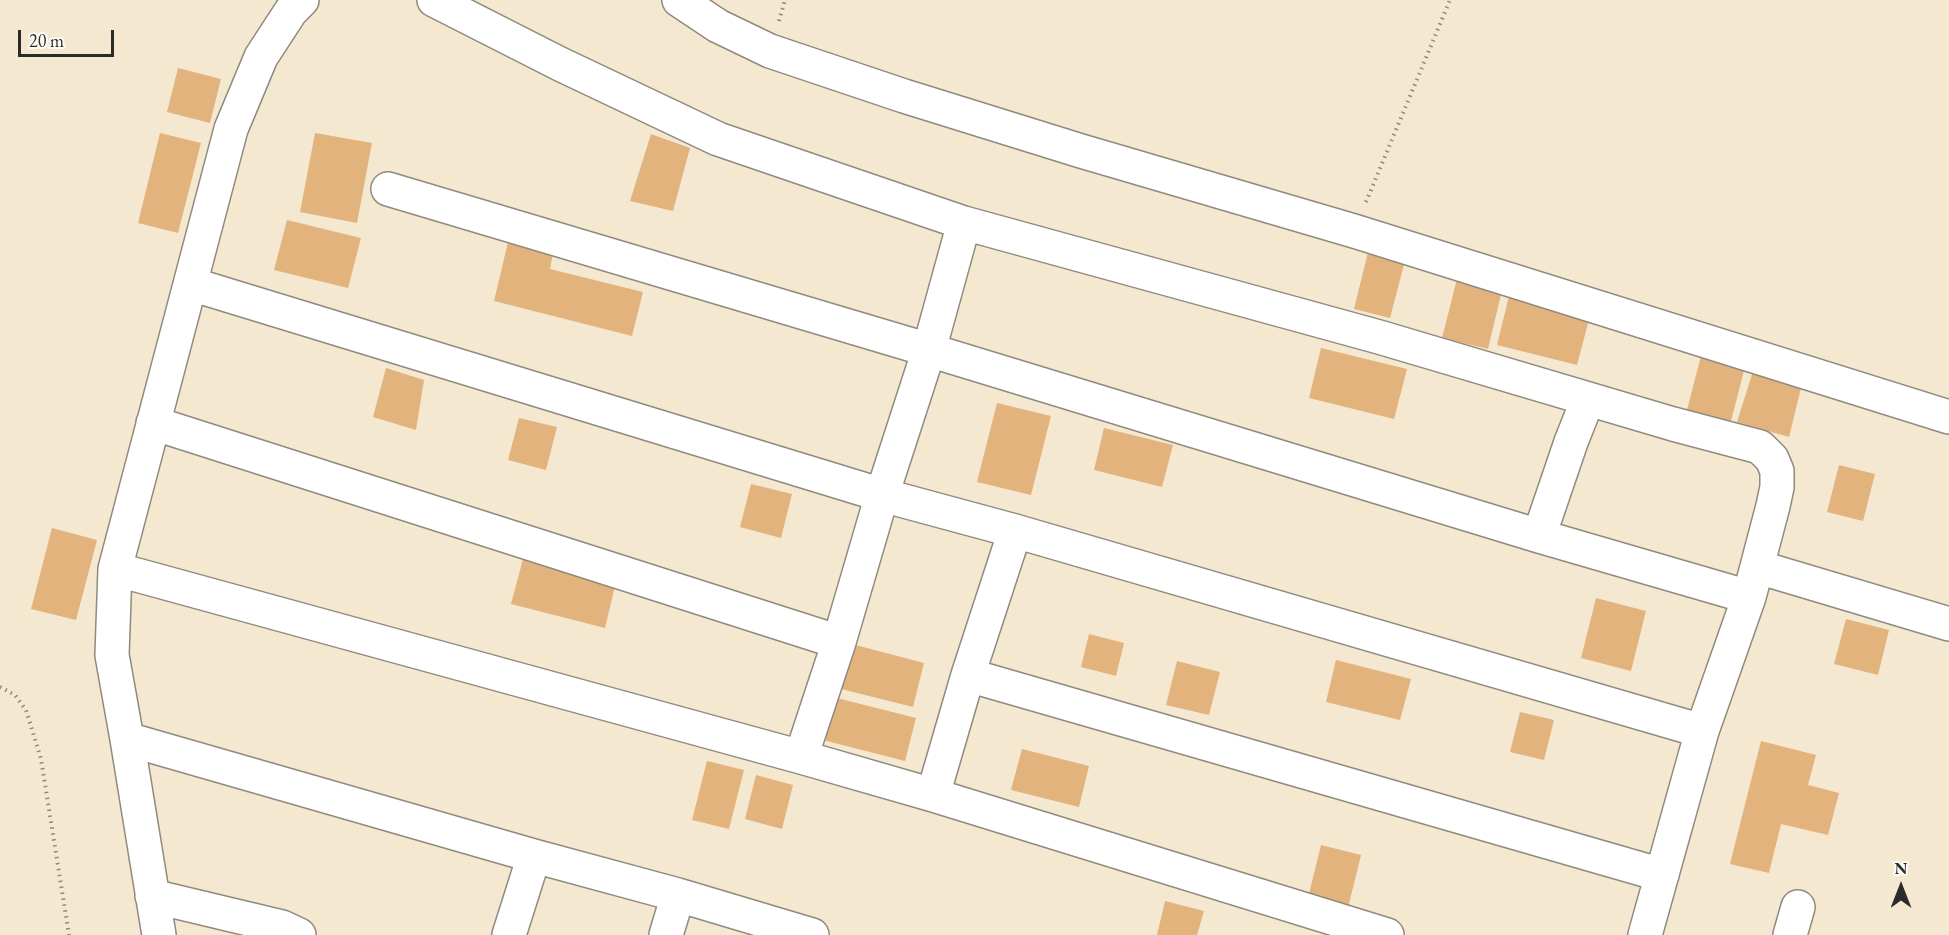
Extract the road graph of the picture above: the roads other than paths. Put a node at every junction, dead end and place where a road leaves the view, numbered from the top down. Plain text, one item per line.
1 (302, 0) edge
2 (435, 0) edge
3 (679, 0) edge
4 (388, 189) dead end
5 (964, 223) junction
6 (191, 284) junction
7 (929, 350) junction
8 (1588, 399) junction
9 (1949, 417) edge
10 (153, 423) junction
11 (882, 495) junction
12 (1015, 531) junction
13 (1539, 536) junction
14 (115, 569) junction
15 (1753, 582) junction
16 (1949, 624) edge
17 (840, 642) junction
18 (968, 675) junction
19 (1702, 731) junction
20 (127, 739) junction
21 (801, 757) junction
22 (933, 795) junction
23 (534, 856) junction
24 (1662, 875) junction
25 (678, 895) junction
26 (153, 896) junction
27 (159, 935) edge
28 (300, 935) edge
29 (509, 935) edge
30 (666, 935) edge
31 (812, 935) edge
32 (1387, 935) edge
33 (1645, 935) edge

1 - 6 street
2 - 5 street
3 - 9 street
4 - 7 street
5 - 7 street
5 - 8 street
6 - 10 street
6 - 11 street
7 - 11 street
7 - 13 street
8 - 13 street
8 - 15 street
10 - 14 street
10 - 17 street
11 - 12 street
11 - 17 street
12 - 18 street
12 - 19 street
13 - 15 street
14 - 20 street
14 - 21 street
15 - 16 street
15 - 19 street
17 - 21 street
18 - 22 street
18 - 24 street
19 - 24 street
20 - 23 street
20 - 26 street
21 - 22 street
22 - 32 street
23 - 25 street
23 - 29 street
24 - 33 street
25 - 30 street
25 - 31 street
26 - 27 street
26 - 28 street

